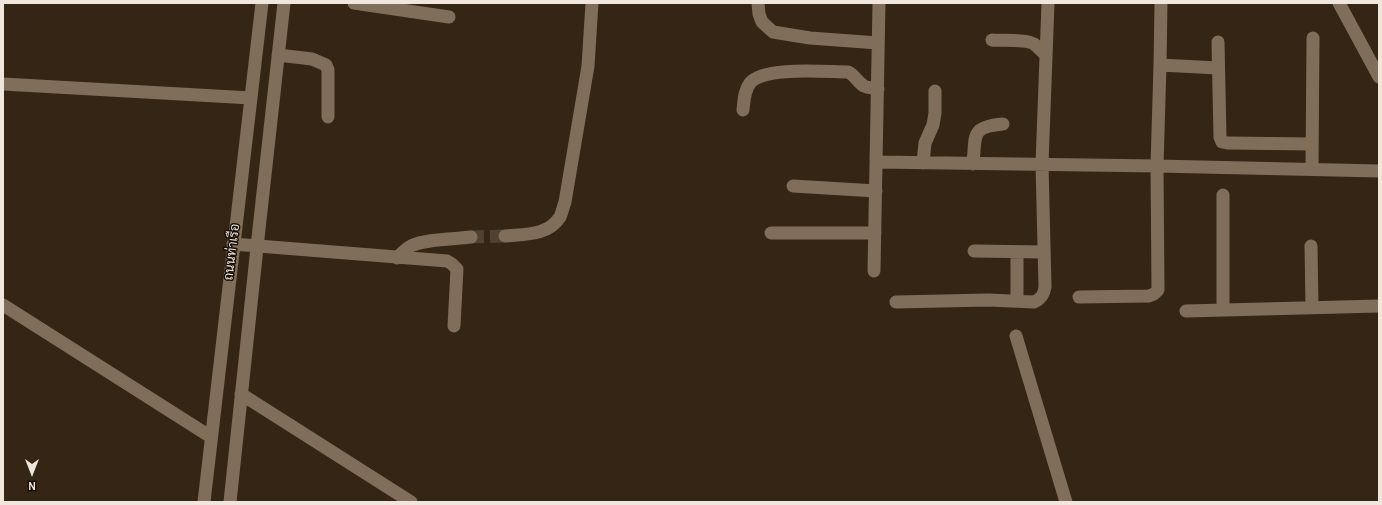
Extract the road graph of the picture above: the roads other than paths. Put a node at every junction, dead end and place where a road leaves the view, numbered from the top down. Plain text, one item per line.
1 (262, 3) edge
2 (284, 3) edge
3 (354, 3) edge
4 (592, 3) edge
5 (758, 3) edge
6 (879, 3) edge
7 (1048, 3) edge
8 (1161, 3) edge
9 (1339, 3) edge
10 (448, 17) dead end
11 (1313, 38) dead end
12 (992, 40) dead end
13 (1218, 42) dead end
14 (878, 43) junction
15 (278, 55) junction
16 (1046, 56) junction
17 (1160, 65) junction
18 (1218, 68) junction
19 (1379, 77) edge
20 (3, 84) edge
21 (878, 89) junction
22 (935, 91) dead end
23 (251, 98) junction
24 (743, 110) dead end
25 (328, 117) dead end
26 (1003, 124) dead end
27 (1312, 144) junction
28 (876, 162) junction
29 (923, 163) junction
30 (973, 164) junction
31 (1042, 164) junction
32 (1157, 166) junction
33 (1312, 169) junction
34 (1379, 171) edge
35 (793, 186) dead end
36 (876, 192) junction
37 (1223, 195) dead end
38 (771, 233) dead end
39 (875, 234) junction
40 (505, 236) tunnel mouth
41 (471, 237) tunnel mouth
42 (233, 244) junction
43 (1311, 246) dead end
44 (257, 247) junction
45 (974, 252) dead end
46 (1044, 252) junction
47 (1017, 253) junction
48 (397, 258) junction
49 (874, 271) dead end
50 (1079, 297) dead end
51 (1017, 301) junction
52 (896, 302) dead end
53 (3, 304) edge
54 (1379, 306) edge
55 (1312, 307) junction
56 (1223, 310) junction
57 (1186, 311) dead end
58 (454, 326) dead end
59 (1016, 336) dead end
60 (241, 394) junction
61 (211, 437) junction
62 (204, 502) edge
63 (230, 502) edge
64 (411, 502) edge
65 (1066, 502) edge

1 - 23 street, ถนนท่าเรือ
2 - 15 street, ถนนท่าเรือ
3 - 10 street
4 - 40 street
5 - 14 street
6 - 14 street
7 - 16 street
8 - 17 street
9 - 19 street
11 - 27 street
12 - 16 street
13 - 18 street
14 - 21 street
15 - 25 street
15 - 44 street, ถนนท่าเรือ
16 - 31 street
17 - 18 street
17 - 32 street
18 - 27 street
20 - 23 street
21 - 24 street
21 - 28 street
22 - 29 street
23 - 42 street, ถนนท่าเรือ
26 - 30 street
27 - 33 street
28 - 29 street
28 - 36 street
29 - 30 street
30 - 31 street
31 - 32 street
31 - 46 street
32 - 33 street
32 - 50 street
33 - 34 street
35 - 36 street
36 - 39 street
37 - 56 street
38 - 39 street
39 - 49 street
41 - 48 street
42 - 44 street
42 - 61 street, ถนนท่าเรือ
43 - 55 street
44 - 48 street
44 - 60 street, ถนนท่าเรือ
45 - 47 street
46 - 47 street
46 - 51 street
47 - 51 street
48 - 58 street
51 - 52 street
53 - 61 street
54 - 55 street
55 - 56 street
56 - 57 street
59 - 65 street
60 - 63 street, ถนนท่าเรือ
60 - 64 street
61 - 62 street, ถนนท่าเรือ

